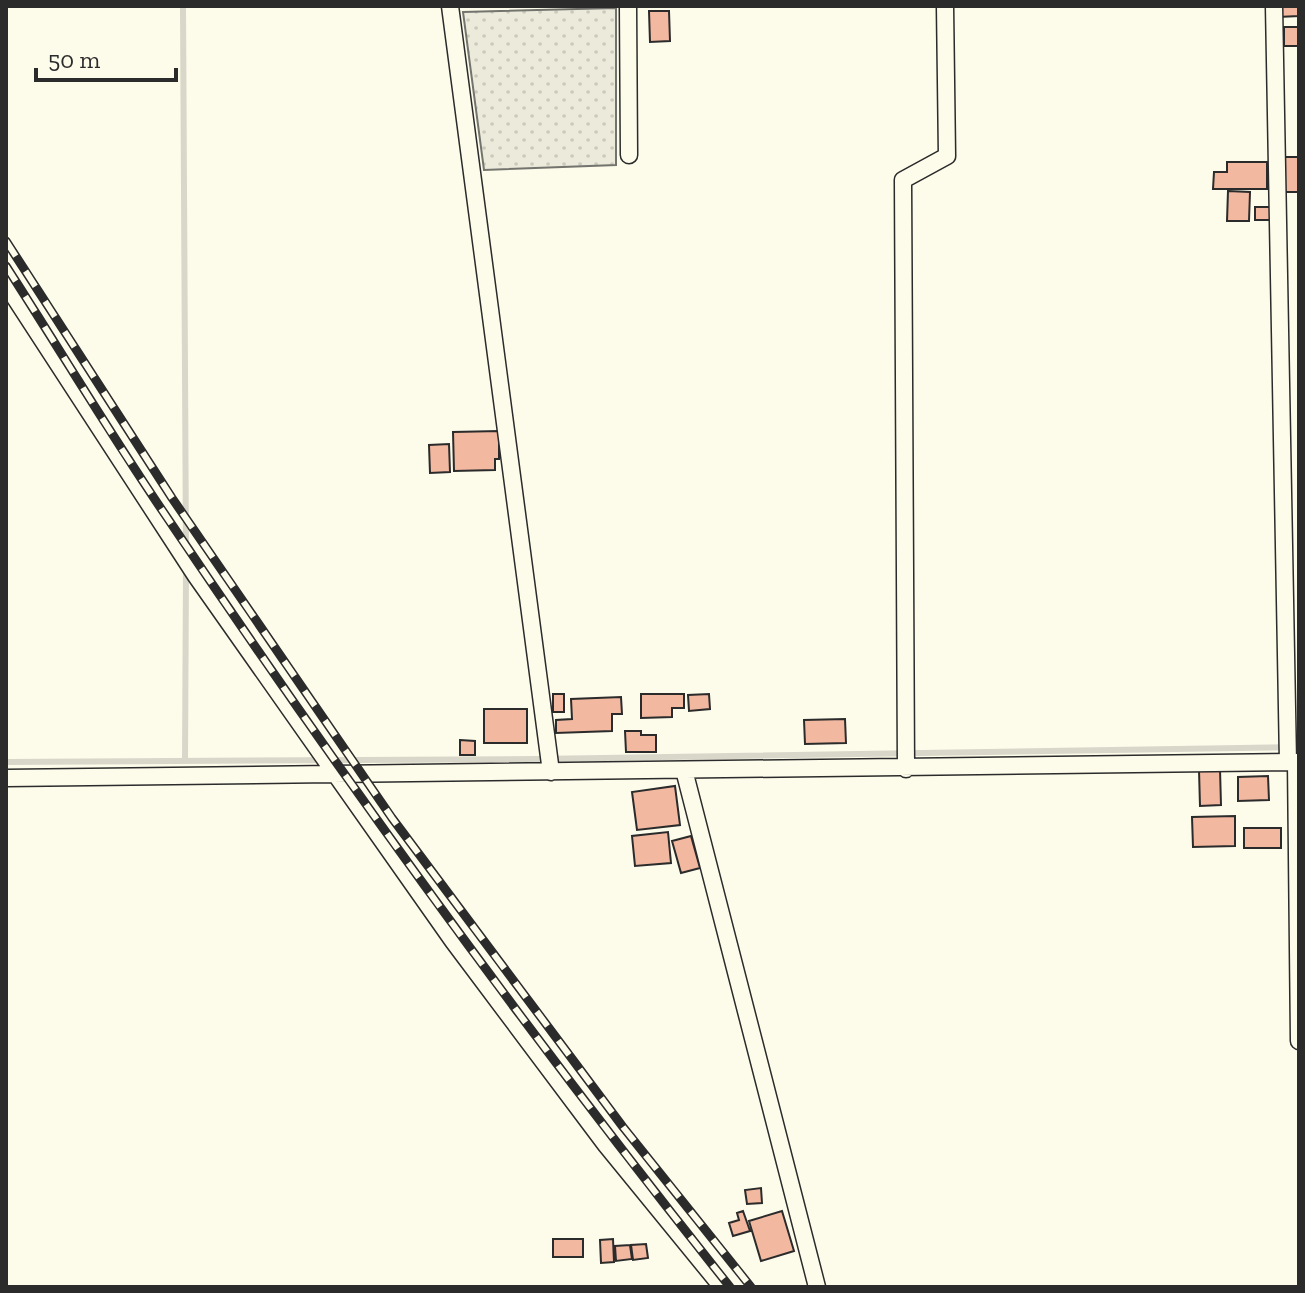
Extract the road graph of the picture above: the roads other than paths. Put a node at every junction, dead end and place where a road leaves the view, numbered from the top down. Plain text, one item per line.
1 (450, 6) edge
2 (628, 6) edge
3 (945, 6) edge
4 (1274, 6) edge
5 (629, 155) dead end
6 (6, 284) edge
7 (1292, 757) edge
8 (550, 763) junction
9 (907, 766) junction
10 (684, 770) junction
11 (334, 772) junction
12 (6, 778) edge
13 (1299, 1041) edge
14 (722, 1287) edge
15 (817, 1287) edge

1 - 8 street
2 - 5 street
3 - 9 street
4 - 7 street
6 - 11 street
7 - 9 street
7 - 13 street
8 - 10 street
8 - 11 street
9 - 10 street
10 - 15 street
11 - 12 street
11 - 14 street

